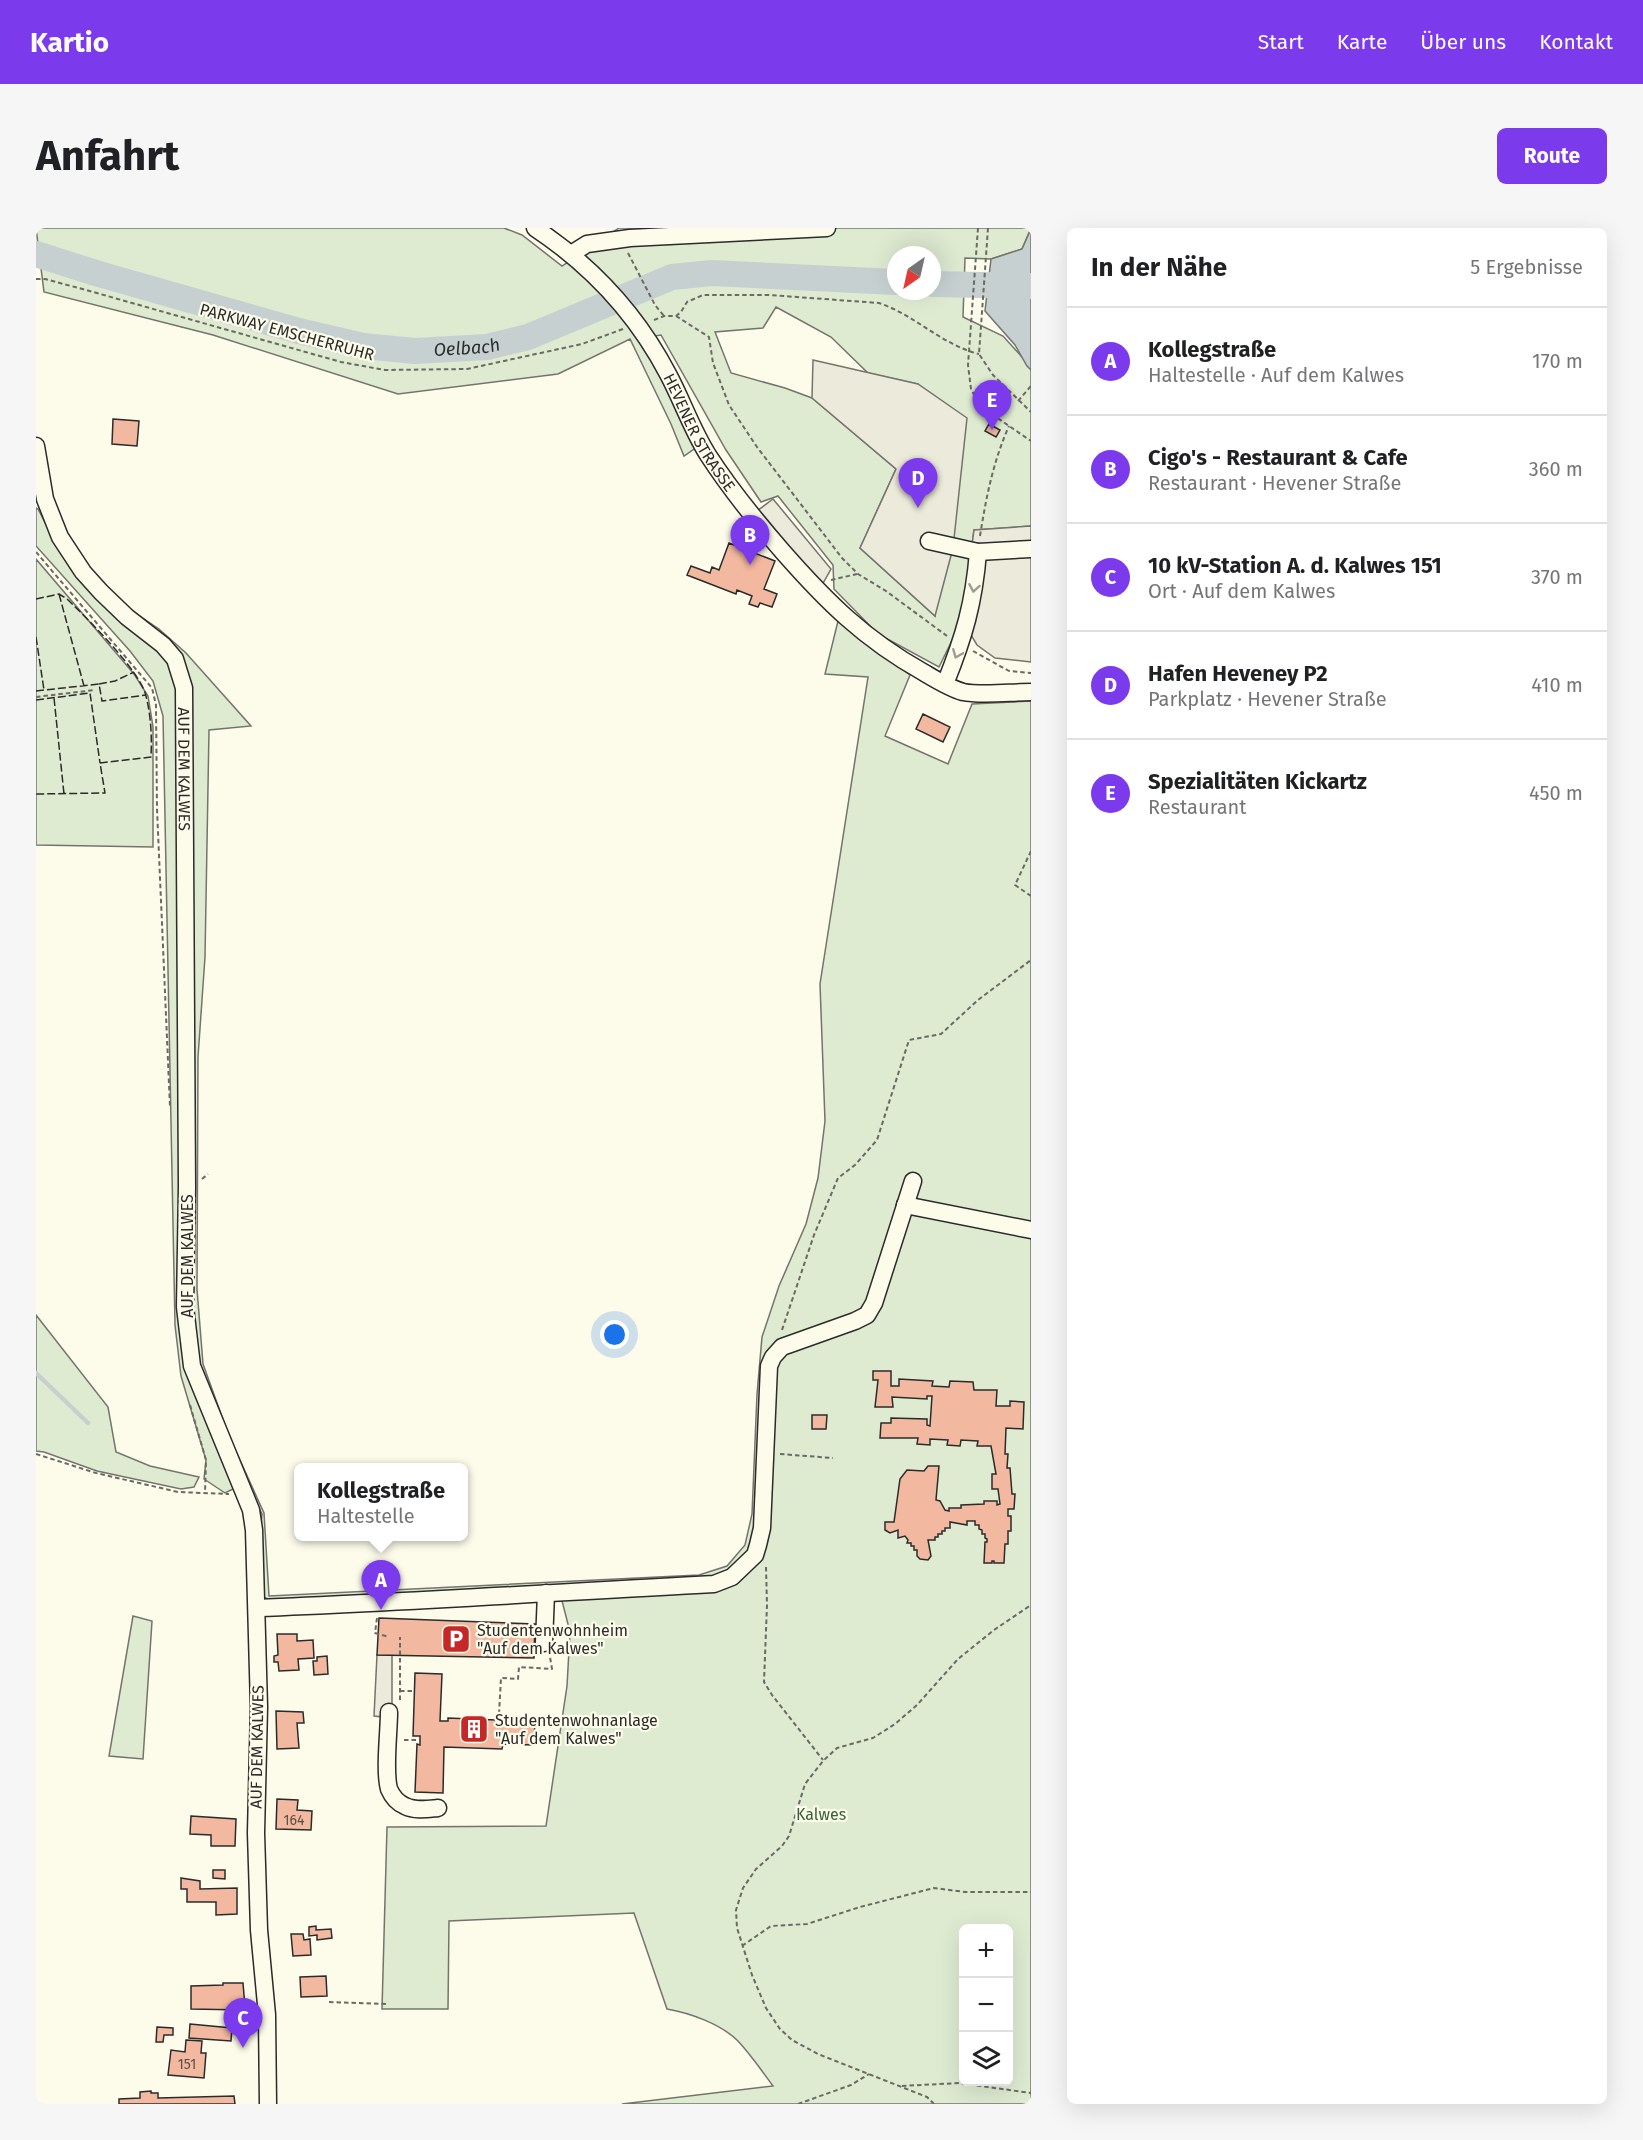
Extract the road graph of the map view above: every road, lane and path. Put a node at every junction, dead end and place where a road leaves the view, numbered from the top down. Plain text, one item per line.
1 (535, 228) edge
2 (827, 228) edge
3 (978, 228) edge
4 (987, 229) edge
5 (571, 254) junction
6 (635, 269) dead end
7 (36, 279) edge
8 (676, 316) junction
9 (635, 320) junction
10 (969, 352) junction
11 (979, 354) junction
12 (1031, 386) edge
13 (1018, 401) junction
14 (1031, 412) edge
15 (1009, 426) junction
16 (1031, 441) edge
17 (36, 446) edge
18 (929, 541) dead end
19 (979, 546) junction
20 (1031, 549) edge
21 (36, 552) edge
22 (858, 574) junction
23 (841, 578) dead end
24 (961, 644) junction
25 (1031, 673) edge
26 (945, 684) junction
27 (95, 690) dead end
28 (1031, 692) edge
29 (36, 697) edge
30 (1031, 851) edge
31 (1031, 897) edge
32 (1031, 960) edge
33 (170, 1114) dead end
34 (913, 1181) dead end
35 (905, 1205) junction
36 (1031, 1230) edge
37 (773, 1357) junction
38 (187, 1396) dead end
39 (765, 1453) junction
40 (36, 1454) edge
41 (833, 1458) dead end
42 (205, 1493) junction
43 (244, 1495) junction
44 (755, 1555) junction
45 (546, 1593) junction
46 (1031, 1605) edge
47 (257, 1608) junction
48 (375, 1633) dead end
49 (389, 1637) dead end
50 (400, 1637) dead end
51 (544, 1643) joint
52 (400, 1691) junction
53 (412, 1691) dead end
54 (394, 1707) joint
55 (499, 1714) dead end
56 (399, 1740) dead end
57 (416, 1740) dead end
58 (824, 1761) junction
59 (438, 1808) dead end
60 (1031, 1892) edge
61 (742, 1946) junction
62 (329, 2002) dead end
63 (387, 2004) dead end
64 (869, 2074) junction
65 (899, 2086) junction
66 (1031, 2093) edge
67 (268, 2104) edge
68 (798, 2104) edge
69 (934, 2104) edge

1 - 5 street, HEVENER STRASSE
2 - 5 street
3 - 10 path
4 - 11 path
5 - 9 street, HEVENER STRASSE
6 - 8 path
7 - 9 path, PARKWAY EMSCHERRUHR
8 - 10 path
8 - 22 path
9 - 26 street, HEVENER STRASSE
10 - 11 path
10 - 15 path
11 - 13 path
12 - 13 path
13 - 14 path
15 - 16 path
15 - 19 path
17 - 43 street, AUF DEM KALWES
18 - 19 street
19 - 20 street
19 -> 24 street
21 - 33 path
22 - 23 path
22 - 24 path
24 - 25 path
24 -> 26 street
26 - 28 street, HEVENER STRASSE
27 - 29 path
30 - 31 path
32 - 37 path
34 - 35 street
35 - 36 street
35 - 37 street
37 - 39 street
38 - 42 path
39 - 41 path
39 - 44 street
40 - 42 path
42 - 43 path
43 - 47 street, AUF DEM KALWES
44 - 45 street
44 - 58 path
45 - 47 street
45 - 51 street
46 - 58 path
47 - 67 street, AUF DEM KALWES
48 - 49 path
50 - 52 path
51 - 55 path
52 - 53 path
52 - 54 path
54 - 59 street
56 - 57 path
58 - 61 path
60 - 61 path
61 - 64 path
62 - 63 path
64 - 65 path
64 - 68 path
65 - 66 path
65 - 69 path

